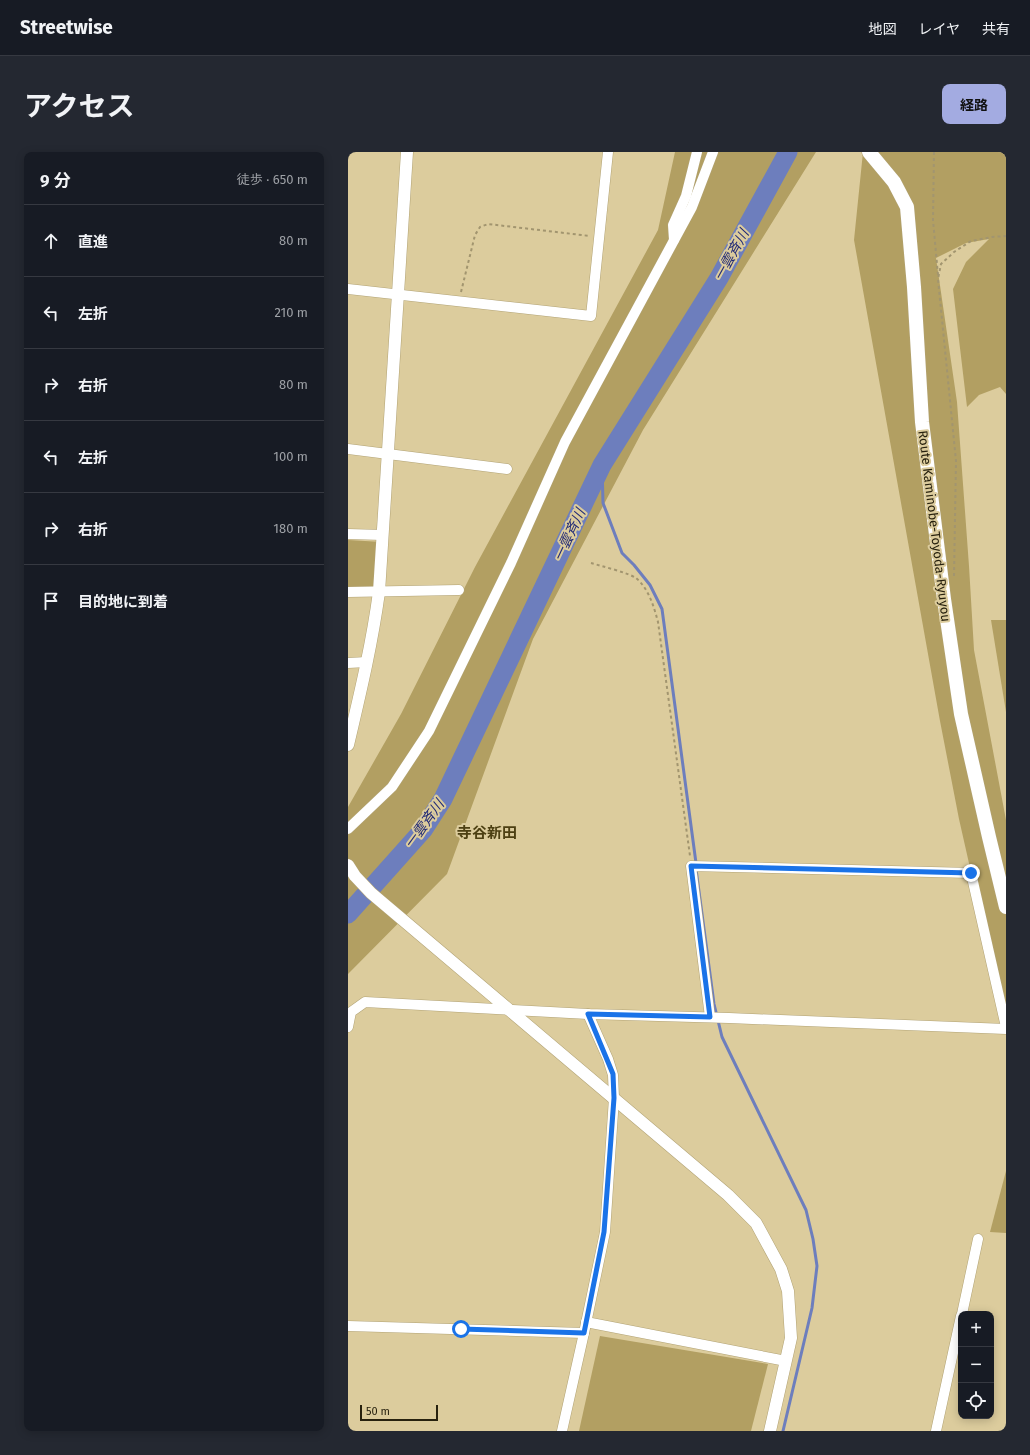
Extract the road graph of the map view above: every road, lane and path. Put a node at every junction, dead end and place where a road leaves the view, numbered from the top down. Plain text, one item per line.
1 (407, 152) edge
2 (608, 152) edge
3 (697, 152) edge
4 (713, 152) edge
5 (934, 152) edge
6 (873, 157) edge
7 (1006, 236) edge
8 (599, 237) junction
9 (674, 241) junction
10 (938, 279) junction
11 (348, 289) edge
12 (398, 295) junction
13 (459, 302) junction
14 (348, 449) edge
15 (388, 453) junction
16 (507, 469) dead end
17 (348, 534) edge
18 (383, 536) junction
19 (591, 563) dead end
20 (954, 581) dead end
21 (459, 590) dead end
22 (348, 592) edge
23 (379, 592) junction
24 (367, 662) junction
25 (348, 663) edge
26 (348, 745) edge
27 (348, 828) edge
28 (348, 865) edge
29 (691, 866) junction
30 (1006, 907) edge
31 (507, 1009) junction
32 (588, 1014) junction
33 (710, 1017) junction
34 (348, 1026) edge
35 (1006, 1028) edge
36 (614, 1098) junction
37 (978, 1239) dead end
38 (962, 1311) edge
39 (586, 1322) junction
40 (348, 1326) edge
41 (958, 1329) edge
42 (584, 1333) junction
43 (786, 1361) junction
44 (562, 1431) edge
45 (770, 1431) edge
46 (936, 1431) edge

1 - 12 street
2 - 8 street
3 - 9 street
4 - 9 street
5 - 10 path
6 - 30 main road, Route Kaminobe-Toyoda-Ryuyou
7 - 10 path
8 - 13 path
8 - 13 street
9 - 27 street
10 - 20 path
11 - 12 street
12 - 13 street
12 - 15 street
14 - 15 street
15 - 16 street
15 - 18 street
17 - 18 street
18 - 23 street
19 - 29 path
21 - 23 street
22 - 23 street
23 - 24 street
24 - 25 street
24 - 26 street
28 - 31 street
29 - 33 street
29 - 35 street
31 - 32 street
31 - 34 street
31 - 36 street
32 - 33 street
32 - 36 street
33 - 35 street
36 - 39 street
36 - 43 street
37 - 38 street
39 - 42 street
39 - 43 street
40 - 42 street
41 - 46 street
42 - 44 street
43 - 45 street

